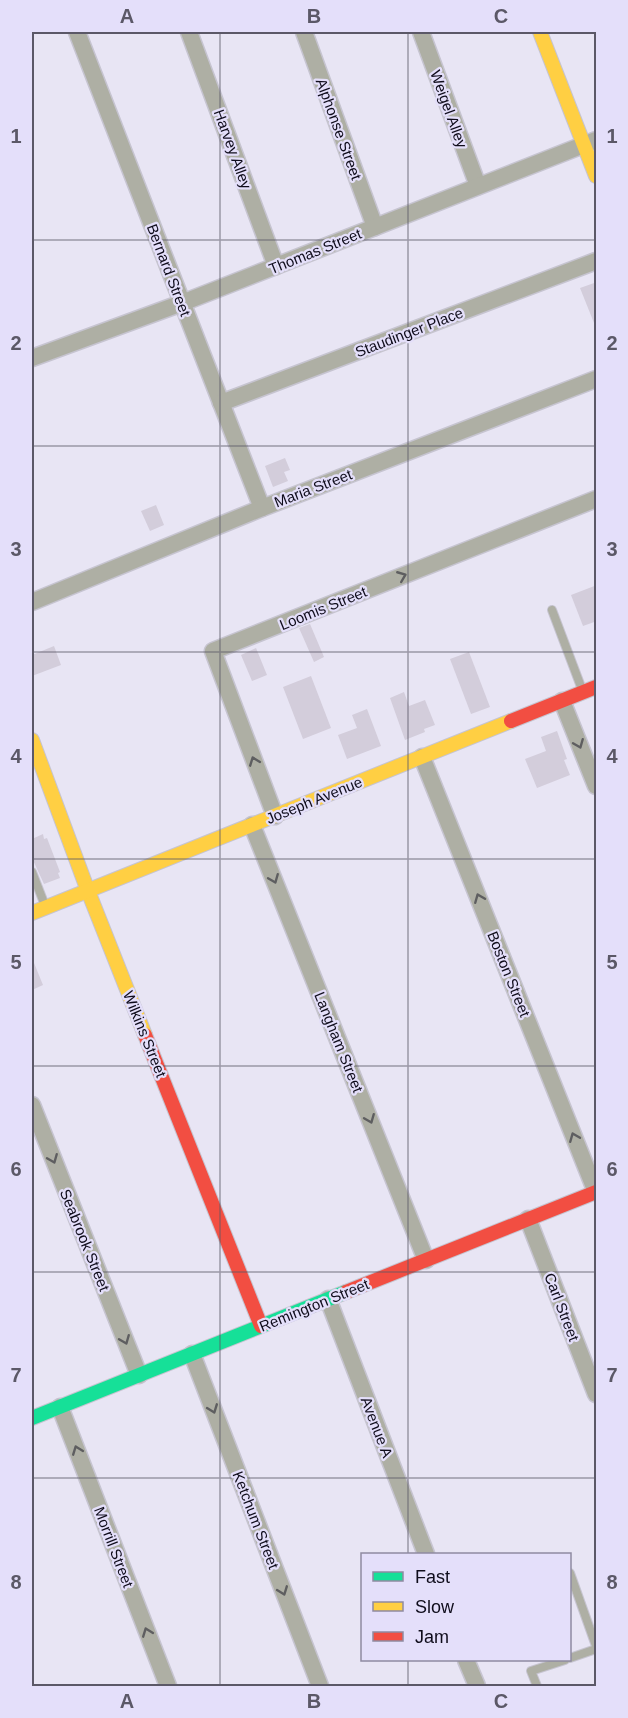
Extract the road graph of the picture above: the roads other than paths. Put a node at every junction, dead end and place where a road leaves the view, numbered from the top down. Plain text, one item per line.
1 (77, 32) edge
2 (189, 32) edge
3 (304, 32) edge
4 (421, 32) edge
5 (540, 32) edge
6 (590, 142) edge
7 (597, 176) edge
8 (478, 186) junction
9 (375, 227) junction
10 (597, 261) edge
11 (276, 266) junction
12 (182, 303) junction
13 (32, 358) edge
14 (597, 379) edge
15 (221, 403) junction
16 (597, 499) edge
17 (262, 508) junction
18 (32, 602) edge
19 (552, 610) dead end
20 (590, 690) edge
21 (562, 701) junction
22 (32, 740) edge
23 (422, 757) junction
24 (597, 786) edge
25 (275, 816) junction
26 (252, 825) junction
27 (32, 872) edge
28 (88, 891) junction
29 (46, 908) junction
30 (32, 913) edge
31 (32, 1105) edge
32 (596, 1192) edge
33 (528, 1219) junction
34 (426, 1260) junction
35 (328, 1299) junction
36 (261, 1326) junction
37 (192, 1354) junction
38 (139, 1375) junction
39 (597, 1394) edge
40 (60, 1407) junction
41 (32, 1418) edge
42 (426, 1553) edge
43 (571, 1576) edge
44 (597, 1648) edge
45 (571, 1658) edge
46 (467, 1661) edge
47 (559, 1661) edge
48 (168, 1686) edge
49 (320, 1686) edge
50 (477, 1686) edge
51 (537, 1686) edge

1 - 12 street, Bernard Street
2 - 11 street, Harvey Alley
3 - 9 street, Alphonse Street
4 - 8 street, Weigel Alley
5 - 6 street
6 - 7 street
6 - 8 street, Thomas Street
8 - 9 street, Thomas Street
9 - 11 street, Thomas Street
10 - 15 street, Staudinger Place
11 - 12 street, Thomas Street
12 - 13 street, Thomas Street
12 - 15 street, Bernard Street
14 - 17 street, Maria Street
15 - 17 street, Bernard Street
25 -> 16 street, Loomis Street
17 - 18 street, Maria Street
19 - 20 lane
20 - 21 street, Joseph Avenue
21 - 23 street, Joseph Avenue
21 -> 24 street
22 - 28 street, Wilkins Street
23 - 25 street, Joseph Avenue
32 -> 23 street, Boston Street
25 - 26 street, Joseph Avenue
26 - 28 street, Joseph Avenue
26 -> 34 street, Langham Street
27 - 29 lane
28 - 29 street, Joseph Avenue
28 - 36 street, Wilkins Street
29 - 30 street, Joseph Avenue
31 -> 38 street, Seabrook Street
32 - 33 street, Remington Street
33 - 34 street, Remington Street
33 - 39 street, Carl Street
34 - 35 street, Remington Street
35 - 36 street, Remington Street
35 - 42 street, Avenue A
36 - 37 street, Remington Street
37 - 38 street, Remington Street
37 -> 49 street, Ketchum Street
38 - 40 street, Remington Street
40 - 41 street, Remington Street
48 -> 40 street, Morrill Street
43 - 44 lane
44 - 45 lane
46 - 50 street
47 - 51 lane

